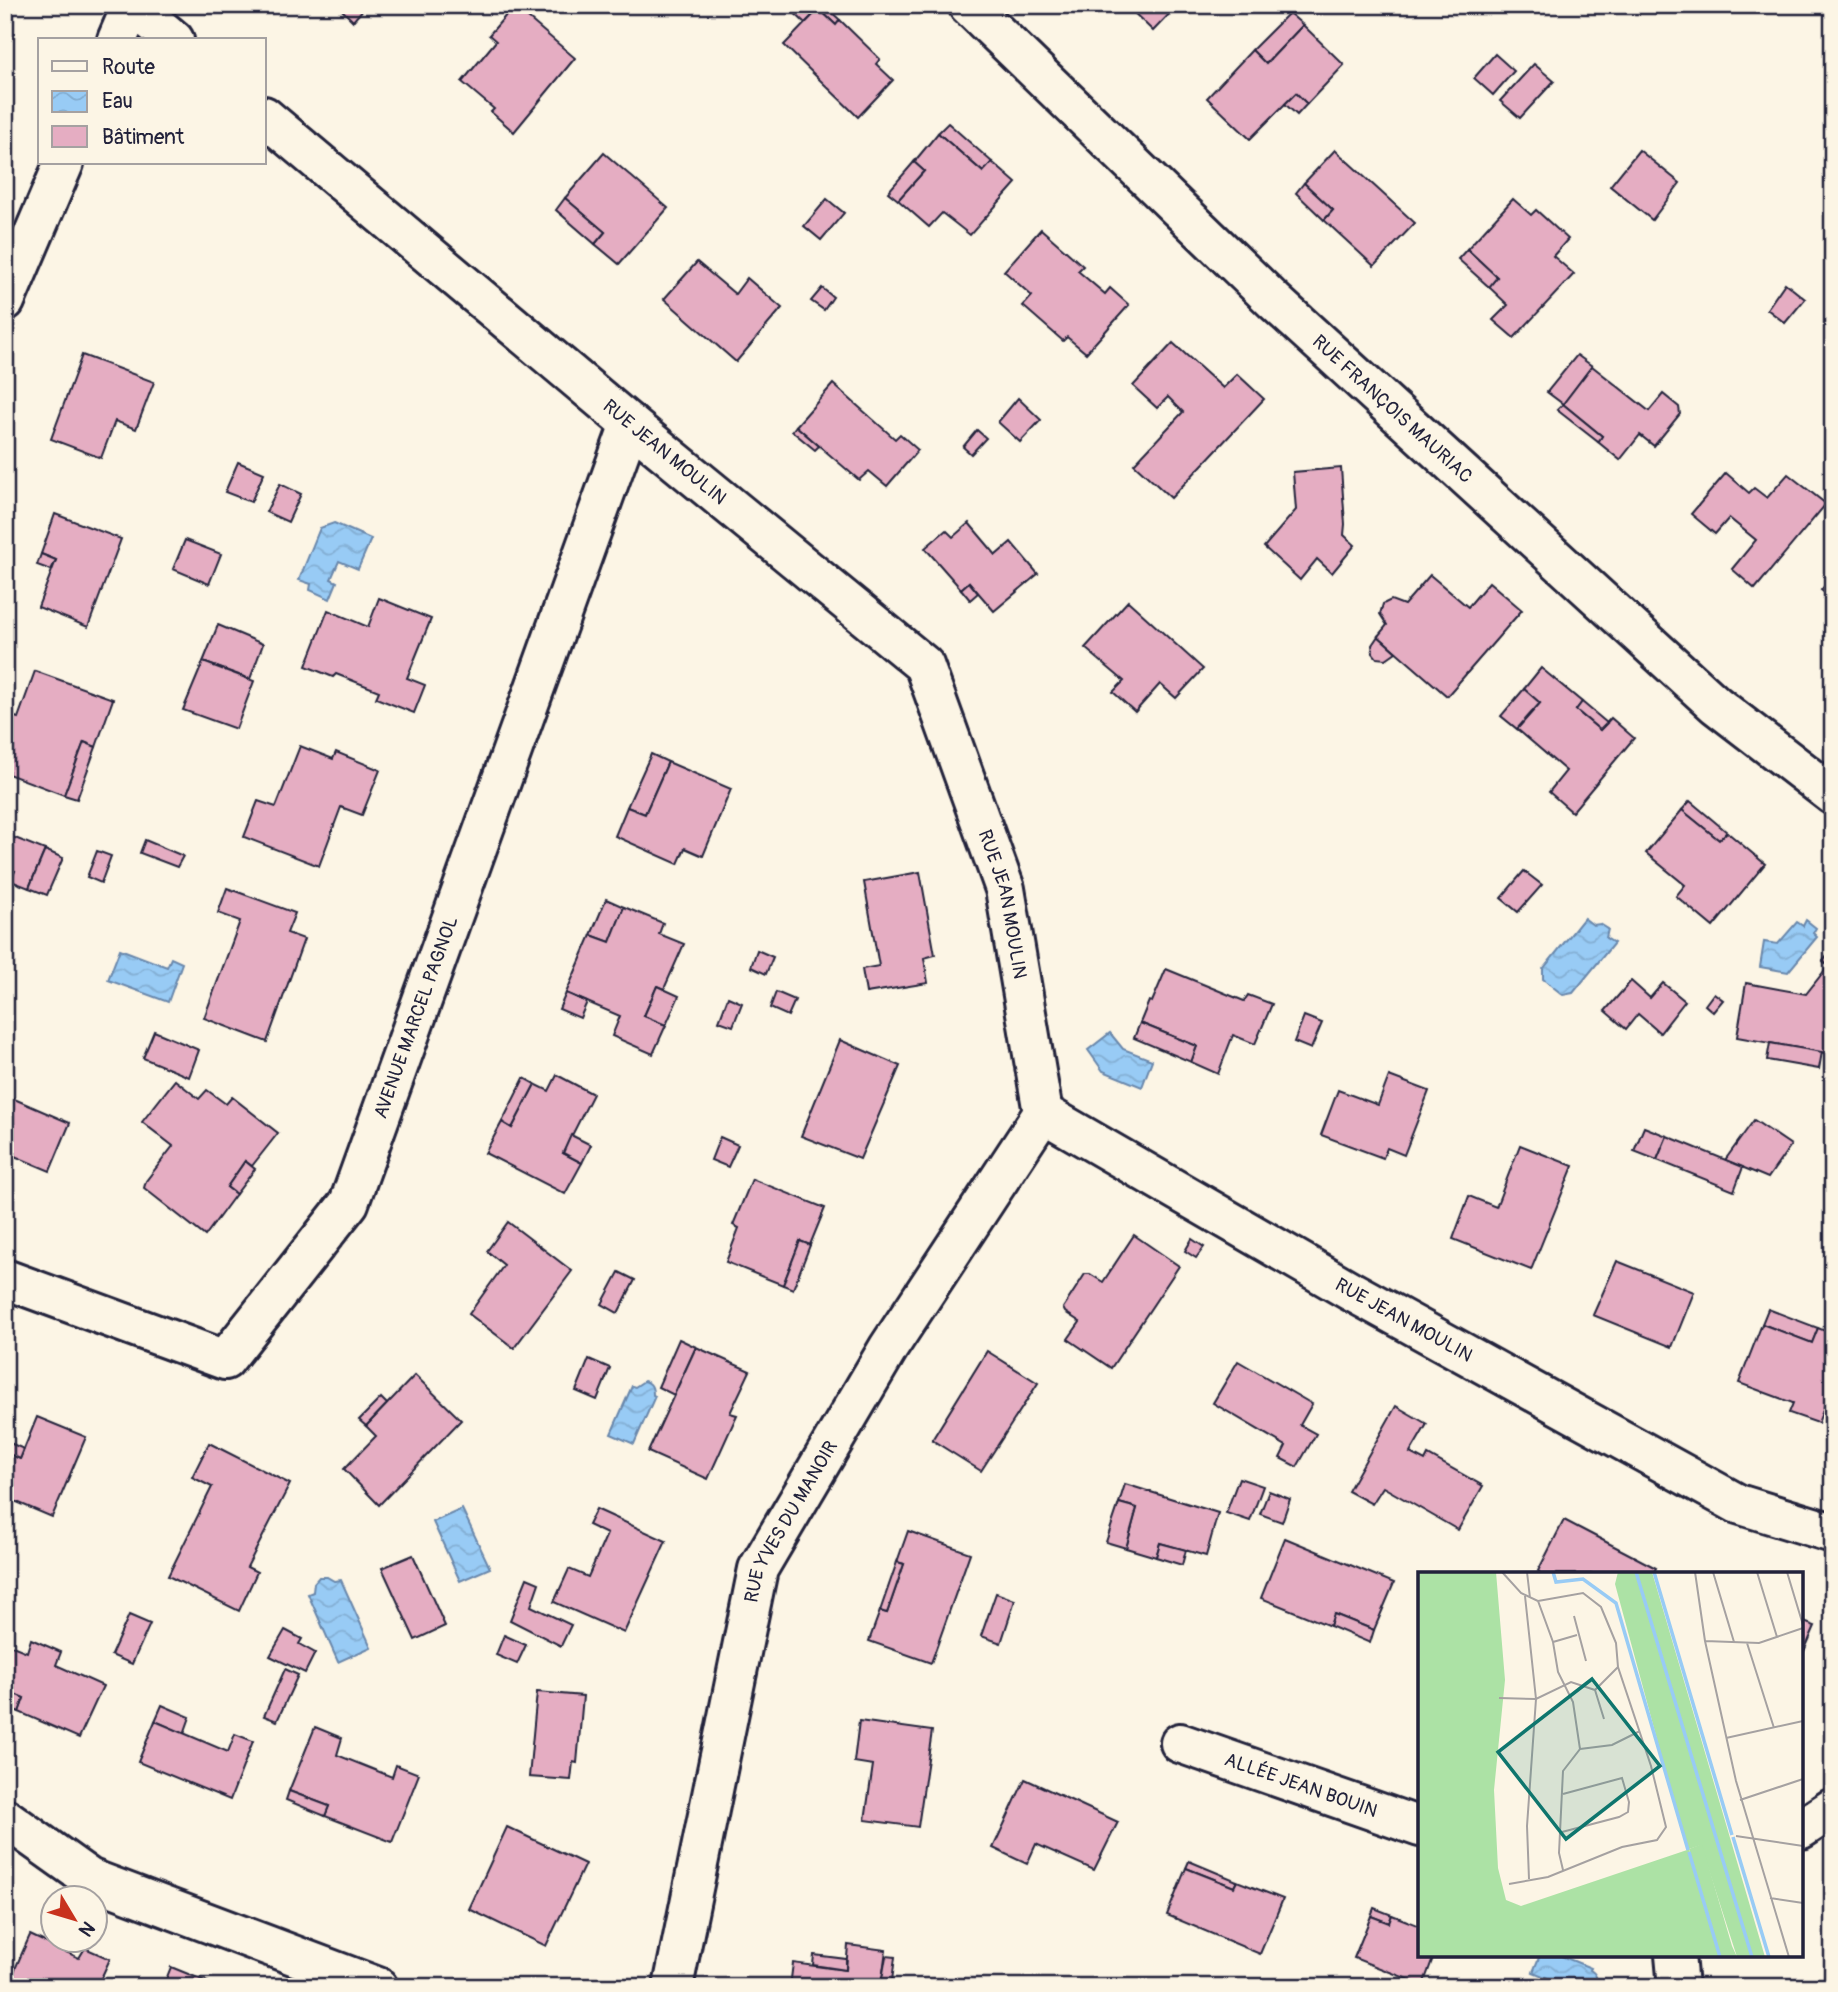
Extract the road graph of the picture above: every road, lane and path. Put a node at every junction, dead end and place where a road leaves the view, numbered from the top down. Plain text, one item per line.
1 (132, 5) edge
2 (968, 5) edge
3 (118, 38) edge
4 (172, 38) edge
5 (266, 118) edge
6 (64, 164) edge
7 (5, 301) edge
8 (630, 424) junction
9 (1833, 795) edge
10 (1043, 1113) junction
11 (5, 1279) edge
12 (1833, 1533) edge
13 (1180, 1743) dead end
14 (1833, 1808) edge
15 (5, 1818) edge
16 (1418, 1826) edge
17 (1803, 1828) edge
18 (1675, 1957) edge
19 (378, 1987) edge
20 (673, 1987) edge
21 (1678, 1987) edge

1 - 3 street
1 - 4 street
2 - 9 street, RUE FRANÇOIS MAURIAC
5 - 8 street, RUE JEAN MOULIN
6 - 7 street
8 - 10 street, RUE JEAN MOULIN
8 - 11 street, AVENUE MARCEL PAGNOL
10 - 12 street, RUE JEAN MOULIN
10 - 20 street, RUE YVES DU MANOIR
13 - 16 street, ALLÉE JEAN BOUIN
14 - 17 street
15 - 19 street
18 - 21 street

